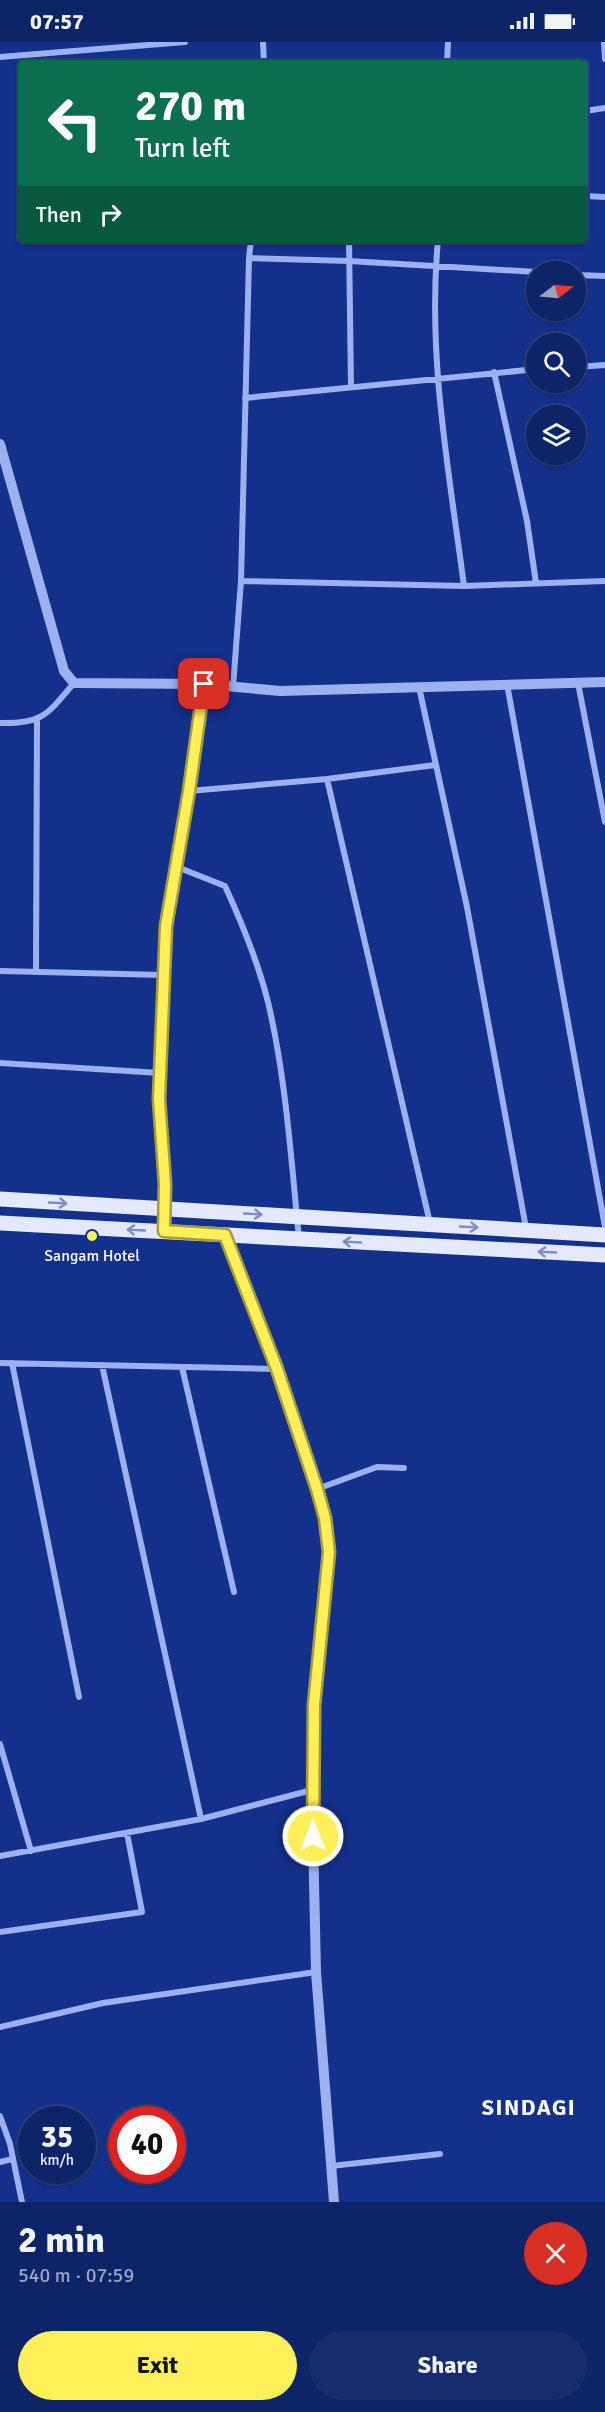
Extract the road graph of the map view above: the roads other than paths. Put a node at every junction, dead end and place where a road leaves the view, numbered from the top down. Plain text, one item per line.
1 (185, 42) edge
2 (263, 42) edge
3 (448, 42) edge
4 (604, 42) edge
5 (0, 57) edge
6 (605, 59) edge
7 (264, 60) edge
8 (447, 60) edge
9 (605, 108) edge
10 (588, 111) edge
11 (588, 196) edge
12 (605, 197) edge
13 (251, 243) edge
14 (349, 243) edge
15 (438, 243) edge
16 (249, 258) junction
17 (349, 261) junction
18 (436, 266) junction
19 (526, 271) edge
20 (586, 275) edge
21 (605, 276) edge
22 (605, 365) edge
23 (586, 366) edge
24 (526, 370) edge
25 (494, 372) junction
26 (437, 378) junction
27 (351, 387) junction
28 (245, 398) junction
29 (0, 444) edge
30 (241, 581) junction
31 (605, 581) edge
32 (536, 583) junction
33 (464, 586) junction
34 (578, 682) junction
35 (605, 682) edge
36 (74, 683) junction
37 (204, 684) junction
38 (507, 684) junction
39 (233, 687) junction
40 (419, 687) junction
41 (37, 720) junction
42 (0, 723) edge
43 (435, 765) junction
44 (327, 779) junction
45 (189, 791) junction
46 (605, 822) edge
47 (177, 867) junction
48 (0, 971) edge
49 (36, 971) junction
50 (164, 975) junction
51 (0, 1063) edge
52 (160, 1073) junction
53 (0, 1199) edge
54 (164, 1209) junction
55 (297, 1217) junction
56 (0, 1223) edge
57 (430, 1225) junction
58 (605, 1227) edge
59 (164, 1231) junction
60 (526, 1231) junction
61 (225, 1235) junction
62 (605, 1235) edge
63 (299, 1239) junction
64 (605, 1255) edge
65 (0, 1363) edge
66 (12, 1363) junction
67 (102, 1365) junction
68 (182, 1367) junction
69 (277, 1369) junction
70 (404, 1468) dead end
71 (317, 1489) junction
72 (234, 1593) dead end
73 (79, 1697) dead end
74 (0, 1744) edge
75 (312, 1790) junction
76 (201, 1819) junction
77 (127, 1833) junction
78 (31, 1851) junction
79 (0, 1856) edge
80 (0, 1932) edge
81 (316, 1972) junction
82 (0, 2027) edge
83 (0, 2116) edge
84 (440, 2154) dead end
85 (12, 2159) junction
86 (0, 2162) edge
87 (331, 2166) junction
88 (22, 2202) edge
89 (334, 2202) edge

1 - 5 street
2 - 7 street
3 - 8 street
4 - 6 street
9 - 10 street
11 - 12 street
13 - 16 street
14 - 17 street
15 - 18 street
16 - 17 street
16 - 28 street
17 - 18 street
17 - 27 street
18 - 19 street
18 - 26 street
20 - 21 street
22 - 23 street
24 - 25 street
25 - 26 street
25 - 32 street
26 - 27 street
26 - 33 street
27 - 28 street
28 - 30 street
29 - 36 street
30 - 33 street
30 - 39 street
31 - 32 street
32 - 33 street
34 - 35 street
34 - 38 street
34 - 46 street
36 - 37 street
36 - 41 street
37 - 39 street
37 - 45 street
38 - 40 street
38 - 58 street
39 - 40 street
40 - 43 street
41 - 42 street
41 - 49 street
43 - 44 street
43 - 60 street
44 - 45 street
44 - 57 street
45 - 47 street
47 - 50 street
47 - 55 street
48 - 49 street
49 - 50 street
50 - 52 street
51 - 52 street
52 - 54 street
53 -> 54 main road
54 -> 55 main road
54 - 59 street
55 - 57 main road
55 - 63 street
59 -> 56 main road
57 -> 60 main road
59 - 61 main road
60 - 62 main road
61 - 63 main road
61 - 69 street
64 -> 63 main road
65 - 66 street
66 - 67 street
66 - 73 street
67 - 68 street
67 - 76 street
68 - 69 street
68 - 72 street
69 - 71 street
70 - 71 street
71 - 75 street
74 - 78 street
75 - 76 street
75 - 81 street
76 - 77 street
77 - 78 street
77 - 80 street
78 - 79 street
81 - 82 street
81 - 87 street
83 - 85 street
84 - 87 street
85 - 86 street
85 - 88 street
87 - 89 street

